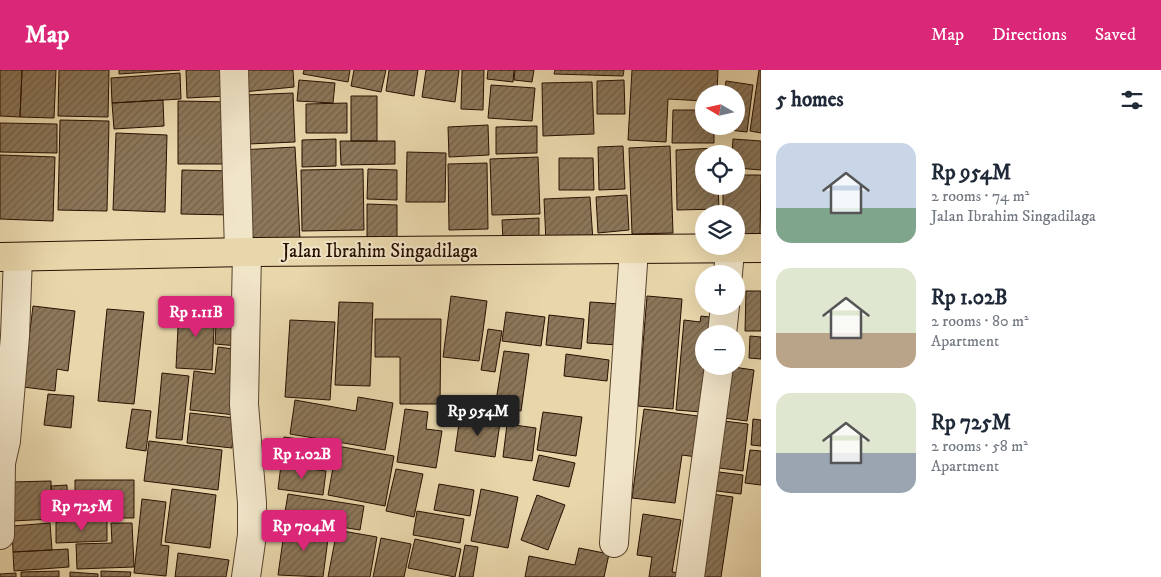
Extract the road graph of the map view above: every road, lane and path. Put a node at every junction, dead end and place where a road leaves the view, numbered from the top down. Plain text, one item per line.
1 (234, 70) edge
2 (761, 248) edge
3 (634, 249) junction
4 (243, 252) junction
5 (9, 257) edge
6 (729, 262) edge
7 (717, 375) edge
8 (0, 535) edge
9 (614, 543) dead end
10 (246, 577) edge
11 (690, 577) edge

1 - 4 street
2 - 6 highway, Jalan Ibrahim Singadilaga
3 - 4 highway, Jalan Ibrahim Singadilaga
3 - 6 highway, Jalan Ibrahim Singadilaga
3 - 9 street
4 - 5 highway, Jalan Ibrahim Singadilaga
4 - 10 street
5 - 8 street
7 - 11 street

